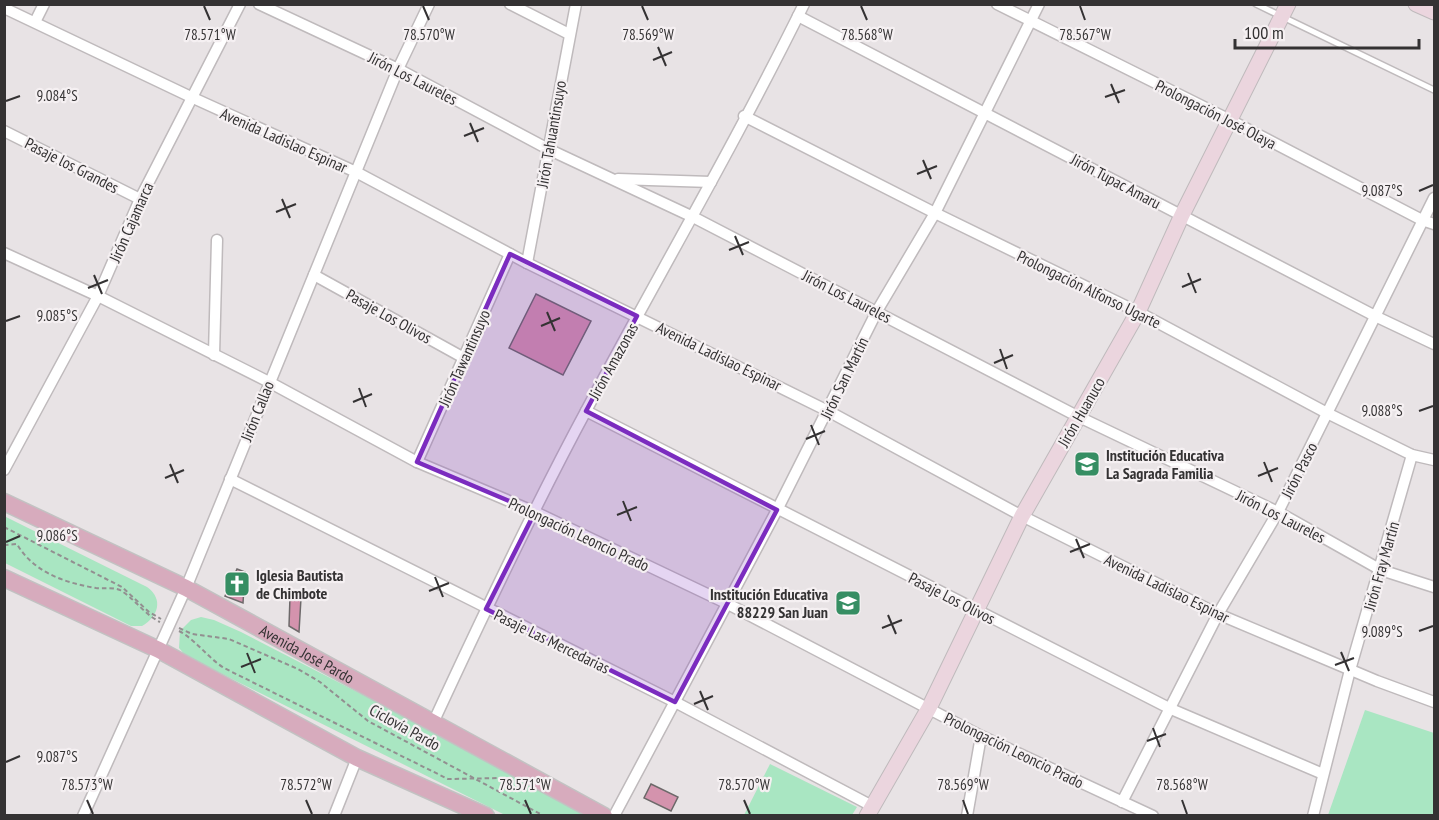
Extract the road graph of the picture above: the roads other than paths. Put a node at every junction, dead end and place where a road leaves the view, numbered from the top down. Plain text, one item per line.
1 (44, 4) edge
2 (240, 4) edge
3 (259, 4) edge
4 (429, 4) edge
5 (510, 4) edge
6 (576, 4) edge
7 (804, 4) edge
8 (997, 4) edge
9 (1039, 4) edge
10 (1256, 4) edge
11 (1416, 4) edge
12 (4, 8) edge
13 (1284, 11) edge
14 (1434, 12) edge
15 (798, 16) junction
16 (35, 22) junction
17 (1029, 22) junction
18 (569, 34) junction
19 (398, 69) junction
20 (1434, 90) edge
21 (191, 97) junction
22 (985, 112) junction
23 (744, 116) junction
24 (1230, 120) junction
25 (4, 131) edge
26 (550, 150) junction
27 (356, 172) junction
28 (611, 179) junction
29 (711, 182) junction
30 (1434, 198) edge
31 (140, 199) junction
32 (935, 213) junction
33 (1182, 215) junction
34 (693, 217) junction
35 (1422, 220) junction
36 (1434, 224) edge
37 (217, 240) dead end
38 (4, 253) edge
39 (510, 254) junction
40 (527, 263) junction
41 (314, 275) junction
42 (98, 296) junction
43 (877, 310) junction
44 (1138, 312) junction
45 (637, 316) junction
46 (1377, 317) junction
47 (1434, 344) edge
48 (214, 355) junction
49 (464, 358) junction
50 (269, 382) junction
51 (586, 411) junction
52 (828, 411) junction
53 (1327, 413) junction
54 (1077, 416) junction
55 (1412, 455) junction
56 (1434, 460) edge
57 (417, 462) junction
58 (4, 470) edge
59 (230, 479) junction
60 (4, 502) edge
61 (777, 510) junction
62 (535, 512) junction
63 (1278, 512) junction
64 (1022, 516) junction
65 (1381, 570) junction
66 (4, 578) edge
67 (1434, 587) edge
68 (186, 588) junction
69 (726, 603) junction
70 (486, 609) junction
71 (976, 610) junction
72 (1218, 614) junction
73 (159, 650) junction
74 (1350, 670) junction
75 (675, 702) junction
76 (1434, 702) edge
77 (928, 708) junction
78 (1171, 709) junction
79 (433, 723) junction
80 (981, 736) junction
81 (357, 758) junction
82 (1323, 774) junction
83 (1122, 802) junction
84 (870, 811) edge
85 (475, 813) edge
86 (83, 816) edge
87 (334, 816) edge
88 (604, 816) edge
89 (614, 816) edge
90 (967, 816) edge
91 (1153, 816) edge
92 (1313, 816) edge

1 - 16 street
2 - 21 street, Jirón Cajamarca
3 - 19 street, Jirón Los Laureles
4 - 19 street, Jirón Callao
5 - 18 street
6 - 18 street, Jirón Tahuantinsuyo
7 - 15 street, Jirón Amazonas
8 - 17 street, Prolongación José Olaya
9 - 17 street, Jirón San Martín
10 - 13 lane
11 - 14 main road
12 - 16 street, Avenida Ladislao Espinar
13 - 20 lane
13 - 24 main road, Jirón Huanuco
15 - 22 street, Jirón Tupac Amaru
15 - 23 street, Jirón Amazonas
16 - 21 street, Avenida Ladislao Espinar
17 - 22 street, Jirón San Martín
17 - 24 street, Prolongación José Olaya
18 - 26 street, Jirón Tahuantinsuyo
19 - 26 street, Jirón Los Laureles
19 - 27 street, Jirón Callao
21 - 27 street, Avenida Ladislao Espinar
21 - 31 street, Jirón Cajamarca
22 - 32 street, Jirón San Martín
22 - 33 street, Jirón Tupac Amaru
23 - 29 street, Jirón Amazonas
23 - 32 street, Prolongación Alfonso Ugarte
24 - 33 main road, Jirón Huanuco
24 - 35 street, Prolongación José Olaya
25 - 31 street, Pasaje los Grandes
26 - 28 street, Jirón Los Laureles
26 - 40 street, Jirón Tahuantinsuyo
27 - 39 street, Avenida Ladislao Espinar
27 - 41 street, Jirón Callao
28 - 29 street
28 - 34 street, Jirón Los Laureles
29 - 34 street, Jirón Amazonas
30 - 35 street, Jirón Pasco
31 - 42 street, Jirón Cajamarca
32 - 43 street, Jirón San Martín
32 - 44 street, Prolongación Alfonso Ugarte
33 - 44 main road, Jirón Huanuco
33 - 46 street, Jirón Tupac Amaru
34 - 43 street, Jirón Los Laureles
34 - 45 street, Jirón Amazonas
35 - 36 street, Prolongación José Olaya
35 - 46 street, Jirón Pasco
37 - 48 street
38 - 42 street, Prolongación Leoncio Prado
39 - 40 street, Avenida Ladislao Espinar
39 - 49 street, Jirón Tawantinsuyo
40 - 45 street, Avenida Ladislao Espinar
41 - 49 street, Pasaje Los Olivos
41 - 50 street, Jirón Callao
42 - 48 street, Prolongación Leoncio Prado
42 - 58 street, Jirón Cajamarca
43 - 52 street, Jirón San Martín
43 - 54 street, Jirón Los Laureles
44 - 53 street, Prolongación Alfonso Ugarte
44 - 54 main road, Jirón Huanuco
45 - 51 street, Jirón Amazonas
45 - 52 street, Avenida Ladislao Espinar
46 - 47 street, Jirón Tupac Amaru
46 - 53 street, Jirón Pasco
48 - 50 street, Prolongación Leoncio Prado
49 - 57 street, Jirón Tawantinsuyo
50 - 57 street, Prolongación Leoncio Prado
50 - 59 street, Jirón Callao
51 - 61 street, Pasaje Los Olivos
51 - 62 street, Jirón Amazonas
52 - 61 street, Jirón San Martín
52 - 64 street, Avenida Ladislao Espinar
53 - 55 street, Prolongación Alfonso Ugarte
53 - 63 street, Jirón Pasco
54 - 63 street, Jirón Los Laureles
54 - 64 main road, Jirón Huanuco
55 - 56 street, Prolongación Alfonso Ugarte
55 - 65 street, Jirón Fray Martín
57 - 62 street, Prolongación Leoncio Prado
59 - 68 street, Jirón Callao
59 - 70 street, Pasaje Las Mercedarias
60 - 68 main road, Avenida José Pardo
61 - 69 street, Jirón San Martín
61 - 71 street, Pasaje Los Olivos
62 - 69 street, Prolongación Leoncio Prado
62 - 70 street, Jirón Amazonas
63 - 65 street, Jirón Los Laureles
63 - 72 street, Jirón Pasco
64 - 71 main road, Jirón Huanuco
64 - 72 street, Avenida Ladislao Espinar
65 - 67 street, Jirón Los Laureles
65 - 74 street, Jirón Fray Martín
66 - 73 main road
68 - 73 street, Jirón Callao
68 - 79 main road, Avenida José Pardo
69 - 75 street, Jirón San Martín
69 - 77 street, Prolongación Leoncio Prado
70 - 75 street, Pasaje Las Mercedarias
70 - 79 street, Jirón Amazonas
71 - 77 main road, Jirón Huanuco
71 - 78 street, Pasaje Los Olivos
72 - 74 street, Avenida Ladislao Espinar
72 - 78 street, Jirón Pasco
73 - 81 main road
73 - 86 street, Jirón Callao
74 - 76 street, Avenida Ladislao Espinar
74 - 82 street, Jirón Fray Martín
75 - 84 street, Pasaje Las Mercedarias
75 - 89 street, Jirón San Martín
77 - 80 street, Prolongación Leoncio Prado
77 - 84 main road, Jirón Huanuco
78 - 82 street, Pasaje Los Olivos
78 - 83 street, Jirón Pasco
79 - 88 main road, Avenida José Pardo
80 - 83 street, Prolongación Leoncio Prado
80 - 90 street
81 - 85 main road
81 - 87 street
82 - 92 street, Jirón Fray Martín
83 - 91 street, Prolongación Leoncio Prado

